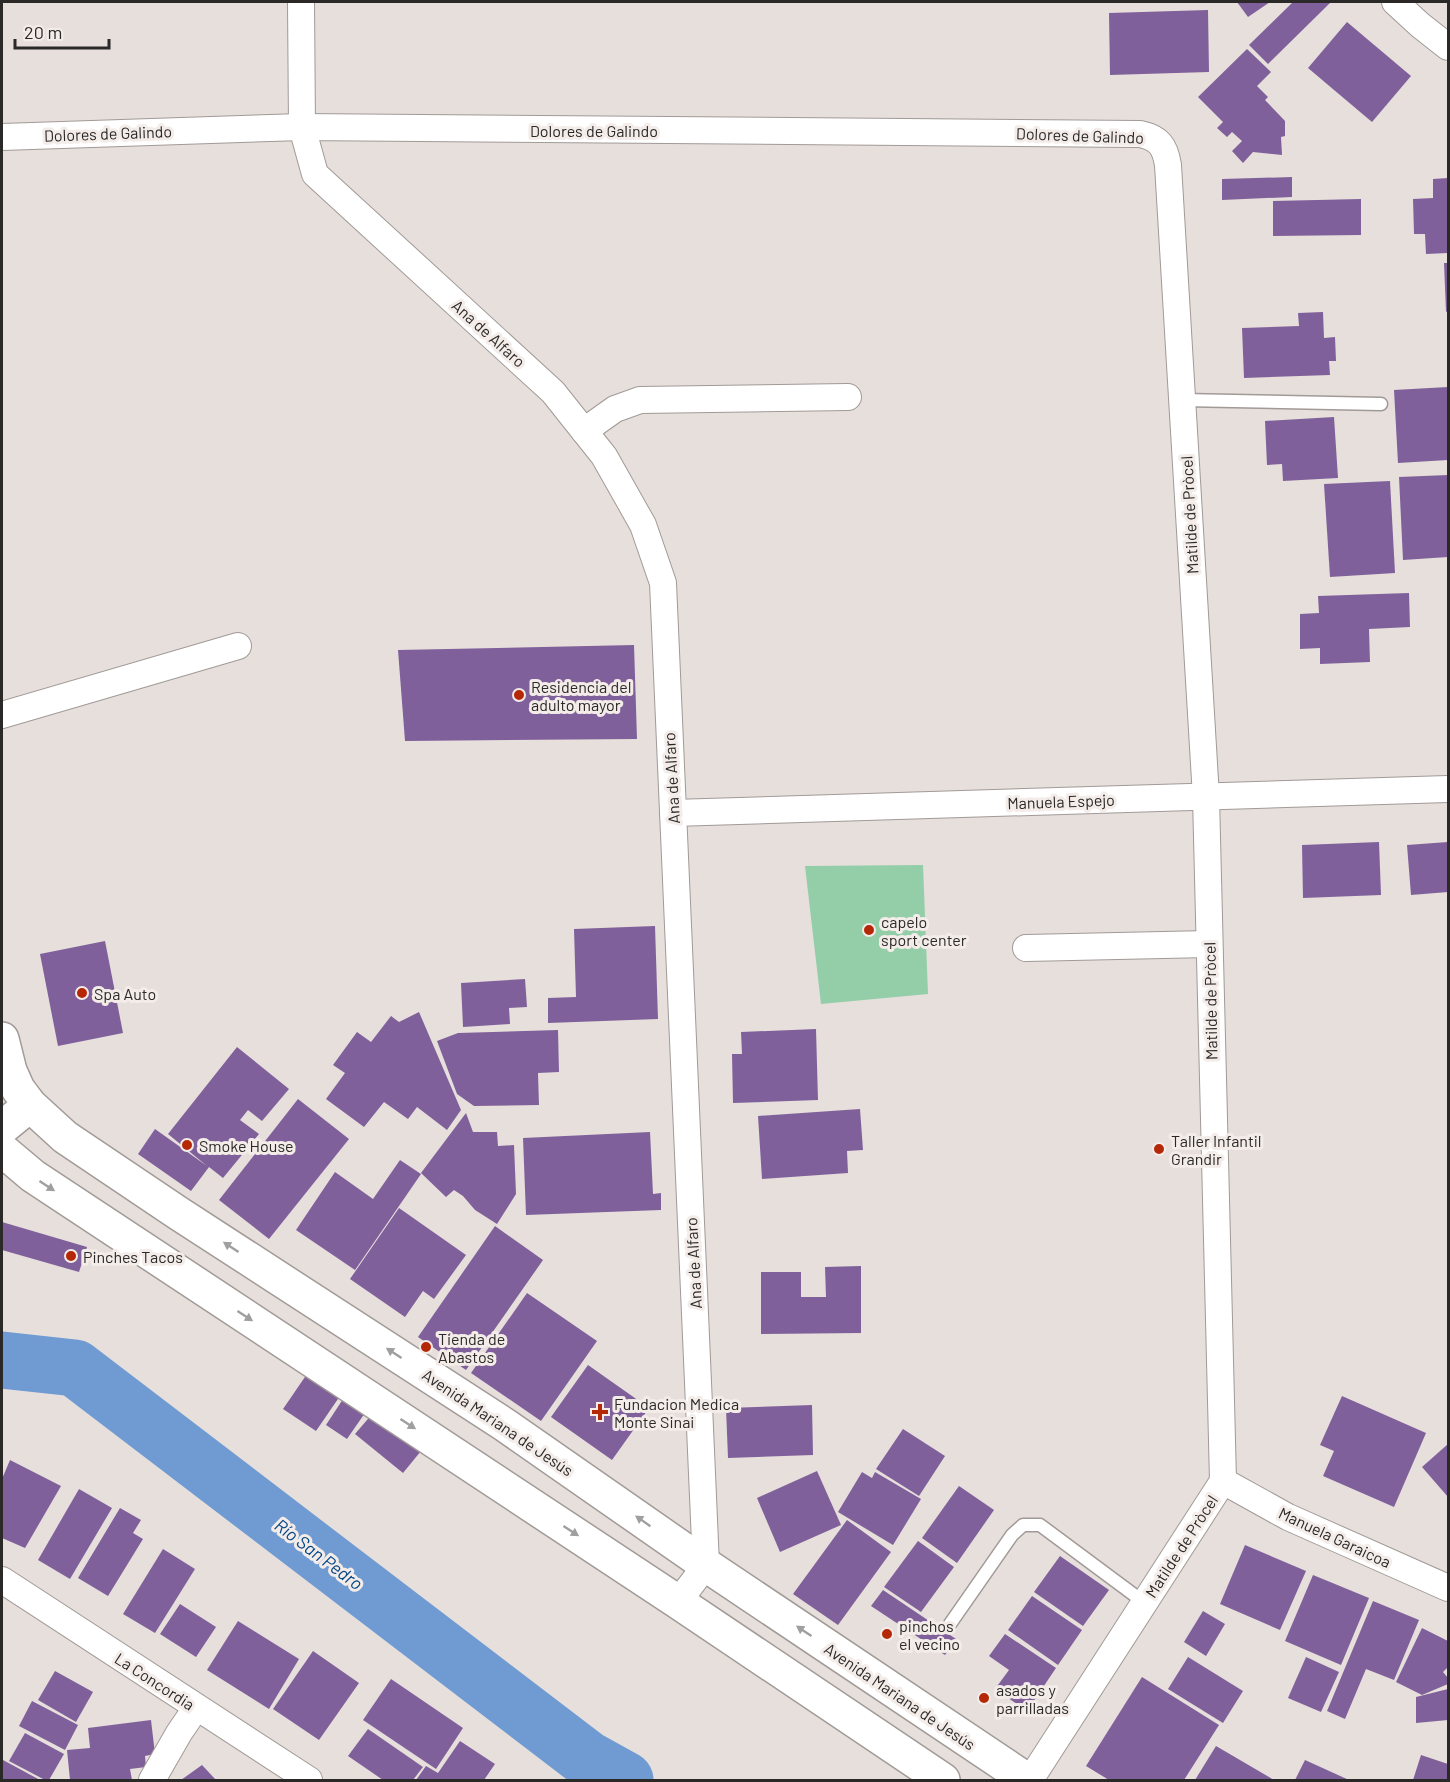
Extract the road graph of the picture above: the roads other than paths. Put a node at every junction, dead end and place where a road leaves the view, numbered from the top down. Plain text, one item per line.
1 (301, 2) edge
2 (1395, 2) edge
3 (1449, 47) edge
4 (302, 127) junction
5 (2, 137) edge
6 (1168, 165) joint
7 (848, 397) dead end
8 (1182, 400) junction
9 (1381, 404) dead end
10 (584, 431) junction
11 (238, 646) dead end
12 (2, 715) edge
13 (1449, 789) edge
14 (1206, 796) junction
15 (673, 813) junction
16 (1209, 944) junction
17 (1026, 948) dead end
18 (2, 1039) edge
19 (30, 1105) junction
20 (2, 1128) edge
21 (2, 1150) edge
22 (1223, 1481) junction
23 (706, 1565) junction
24 (2, 1580) edge
25 (1449, 1588) edge
26 (678, 1602) junction
27 (1145, 1603) junction
28 (950, 1624) dead end
29 (196, 1708) junction
30 (152, 1780) edge
31 (309, 1780) edge
32 (943, 1780) edge
33 (1029, 1780) edge

1 - 4 street, Ana de Alfaro
2 - 3 street
4 - 5 street, Dolores de Galindo
4 - 6 street, Dolores de Galindo
4 - 10 street, Ana de Alfaro
6 - 8 street, Matilde de Pròcel
7 - 10 street
8 - 9 lane
8 - 14 street, Matilde de Pròcel
10 - 15 street, Ana de Alfaro
11 - 12 street
13 - 14 street, Manuela Espejo
14 - 15 street, Manuela Espejo
14 - 16 street, Matilde de Pròcel
15 - 23 street, Ana de Alfaro
16 - 17 street
16 - 22 street, Matilde de Pròcel
18 - 19 street, Avenida Mariana de Jesús
19 - 20 street
23 -> 19 street, Avenida Mariana de Jesús
21 -> 26 street
22 - 25 street, Manuela Garaicoa
22 - 27 street, Matilde de Pròcel
23 - 26 street
33 -> 23 street, Avenida Mariana de Jesús
24 - 29 street, La Concordia
26 - 32 street
27 - 28 lane
27 - 33 street, Matilde de Pròcel
29 - 30 street
29 - 31 street, La Concordia

